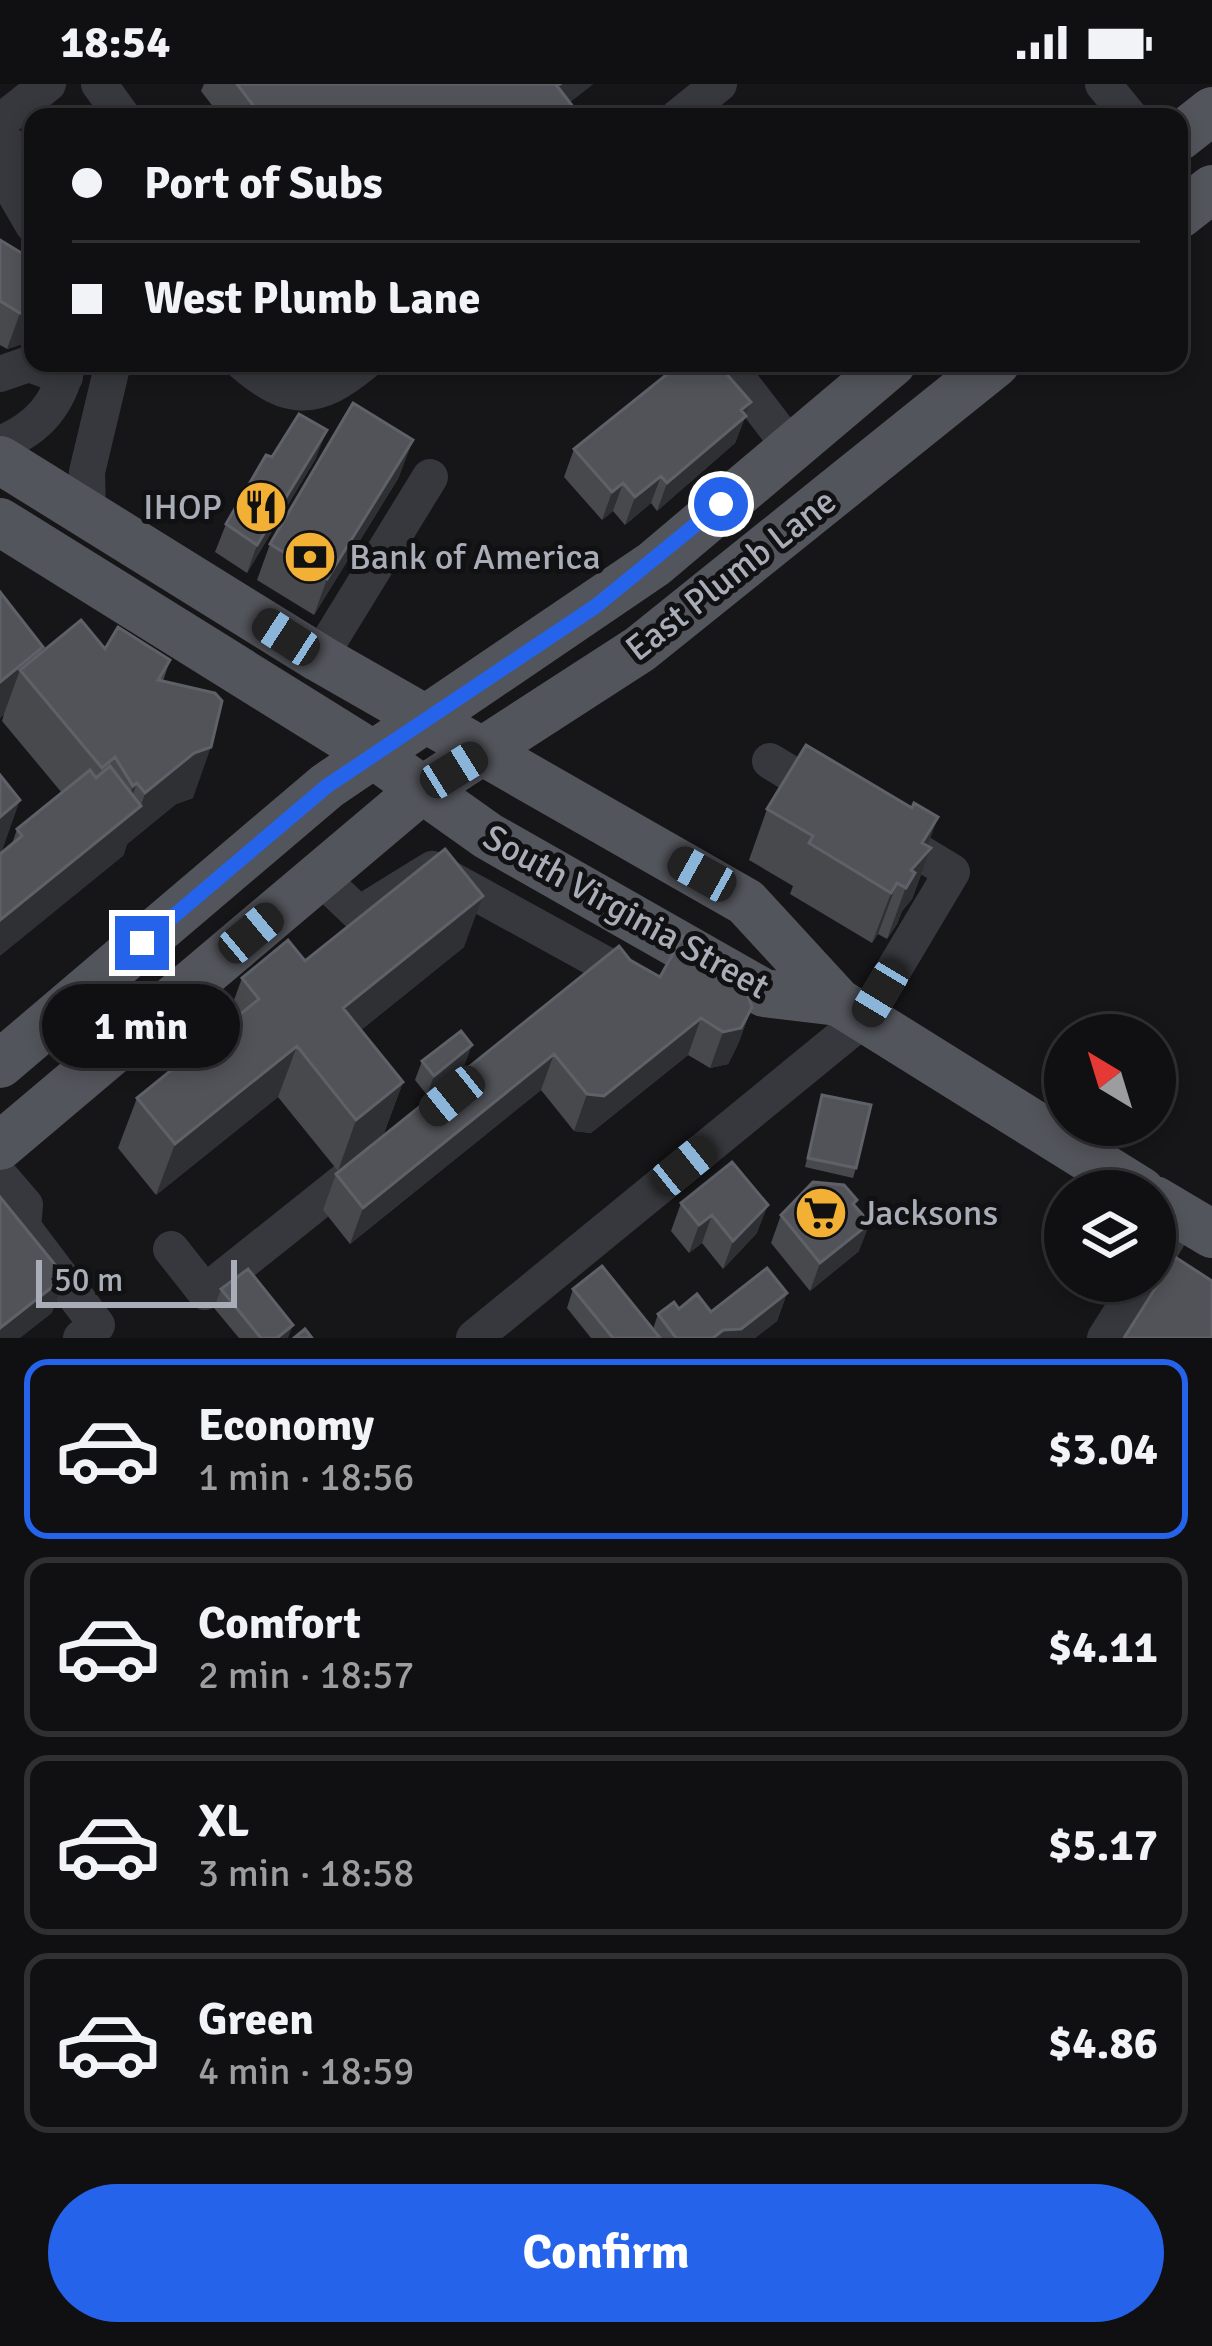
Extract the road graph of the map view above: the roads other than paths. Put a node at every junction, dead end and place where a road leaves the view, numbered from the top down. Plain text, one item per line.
1 (48, 84) edge
2 (99, 84) edge
3 (719, 84) edge
4 (1103, 84) edge
5 (117, 108) edge
6 (688, 108) edge
7 (1123, 108) edge
8 (1212, 111) edge
9 (0, 122) edge
10 (1188, 129) edge
11 (0, 138) edge
12 (24, 156) edge
13 (0, 168) edge
14 (24, 209) edge
15 (65, 372) edge
16 (111, 372) edge
17 (222, 372) edge
18 (253, 372) edge
19 (351, 372) edge
20 (733, 372) edge
21 (881, 372) edge
22 (985, 372) edge
23 (257, 400) dead end
24 (0, 444) edge
25 (789, 445) junction
26 (0, 460) edge
27 (430, 477) dead end
28 (88, 513) junction
29 (0, 522) edge
30 (319, 658) junction
31 (399, 736) junction
32 (770, 761) dead end
33 (452, 771) junction
34 (320, 876) junction
35 (657, 932) junction
36 (612, 968) junction
37 (577, 996) edge
38 (852, 1010) junction
39 (0, 1064) edge
40 (402, 1135) edge
41 (0, 1146) edge
42 (1105, 1170) edge
43 (0, 1176) edge
44 (171, 1249) dead end
45 (1099, 1302) edge
46 (1128, 1302) edge
47 (99, 1334) edge
48 (474, 1338) edge
49 (1077, 1338) edge
50 (1105, 1338) edge

1 - 9 street
2 - 5 street
3 - 6 street
4 - 7 street
8 - 10 main road
11 - 12 street
13 - 14 street
15 - 24 street
16 - 28 street
17 - 23 street
18 - 19 street
20 - 25 street
21 - 25 main road, East Plumb Lane
22 - 33 main road, East Plumb Lane
25 - 31 main road, East Plumb Lane
26 - 28 main road, South Virginia Street
27 - 30 street
28 - 30 main road, South Virginia Street
29 - 31 main road, South Virginia Street
30 - 31 main road, South Virginia Street
31 - 33 main road, South Virginia Street
31 - 33 main road, South Virginia Street
31 - 39 main road, East Plumb Lane
32 - 38 street
33 - 34 main road, East Plumb Lane
33 - 35 main road, South Virginia Street
33 - 38 main road, South Virginia Street
34 - 36 street
34 - 41 main road, East Plumb Lane
35 - 36 street
35 - 38 main road, South Virginia Street
36 - 37 street
38 - 42 main road, South Virginia Street
38 - 48 street
40 - 44 street
43 - 47 street
45 - 49 street
46 - 50 street

